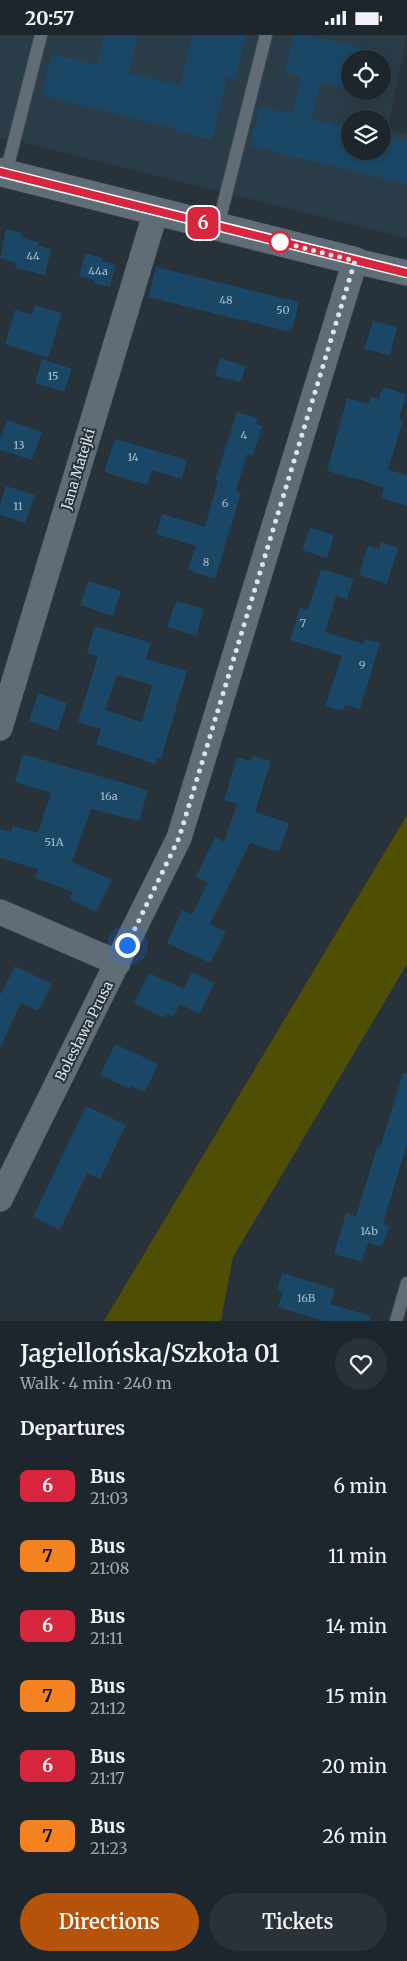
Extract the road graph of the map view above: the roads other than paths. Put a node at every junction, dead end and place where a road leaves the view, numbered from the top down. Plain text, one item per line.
1 (41, 35) edge
2 (267, 37) edge
3 (3, 173) edge
4 (156, 211) junction
5 (218, 226) junction
6 (355, 261) junction
7 (407, 273) edge
8 (0, 727) edge
9 (0, 912) edge
10 (118, 963) junction
11 (0, 1199) edge
12 (407, 1283) edge
13 (396, 1321) edge

1 - 3 lane
2 - 5 lane
3 - 4 street
4 - 5 street
4 - 8 street, Jana Matejki
5 - 6 street
6 - 7 street
6 - 10 street, Bolesława Prusa
9 - 10 street
10 - 11 street, Bolesława Prusa
12 - 13 lane

